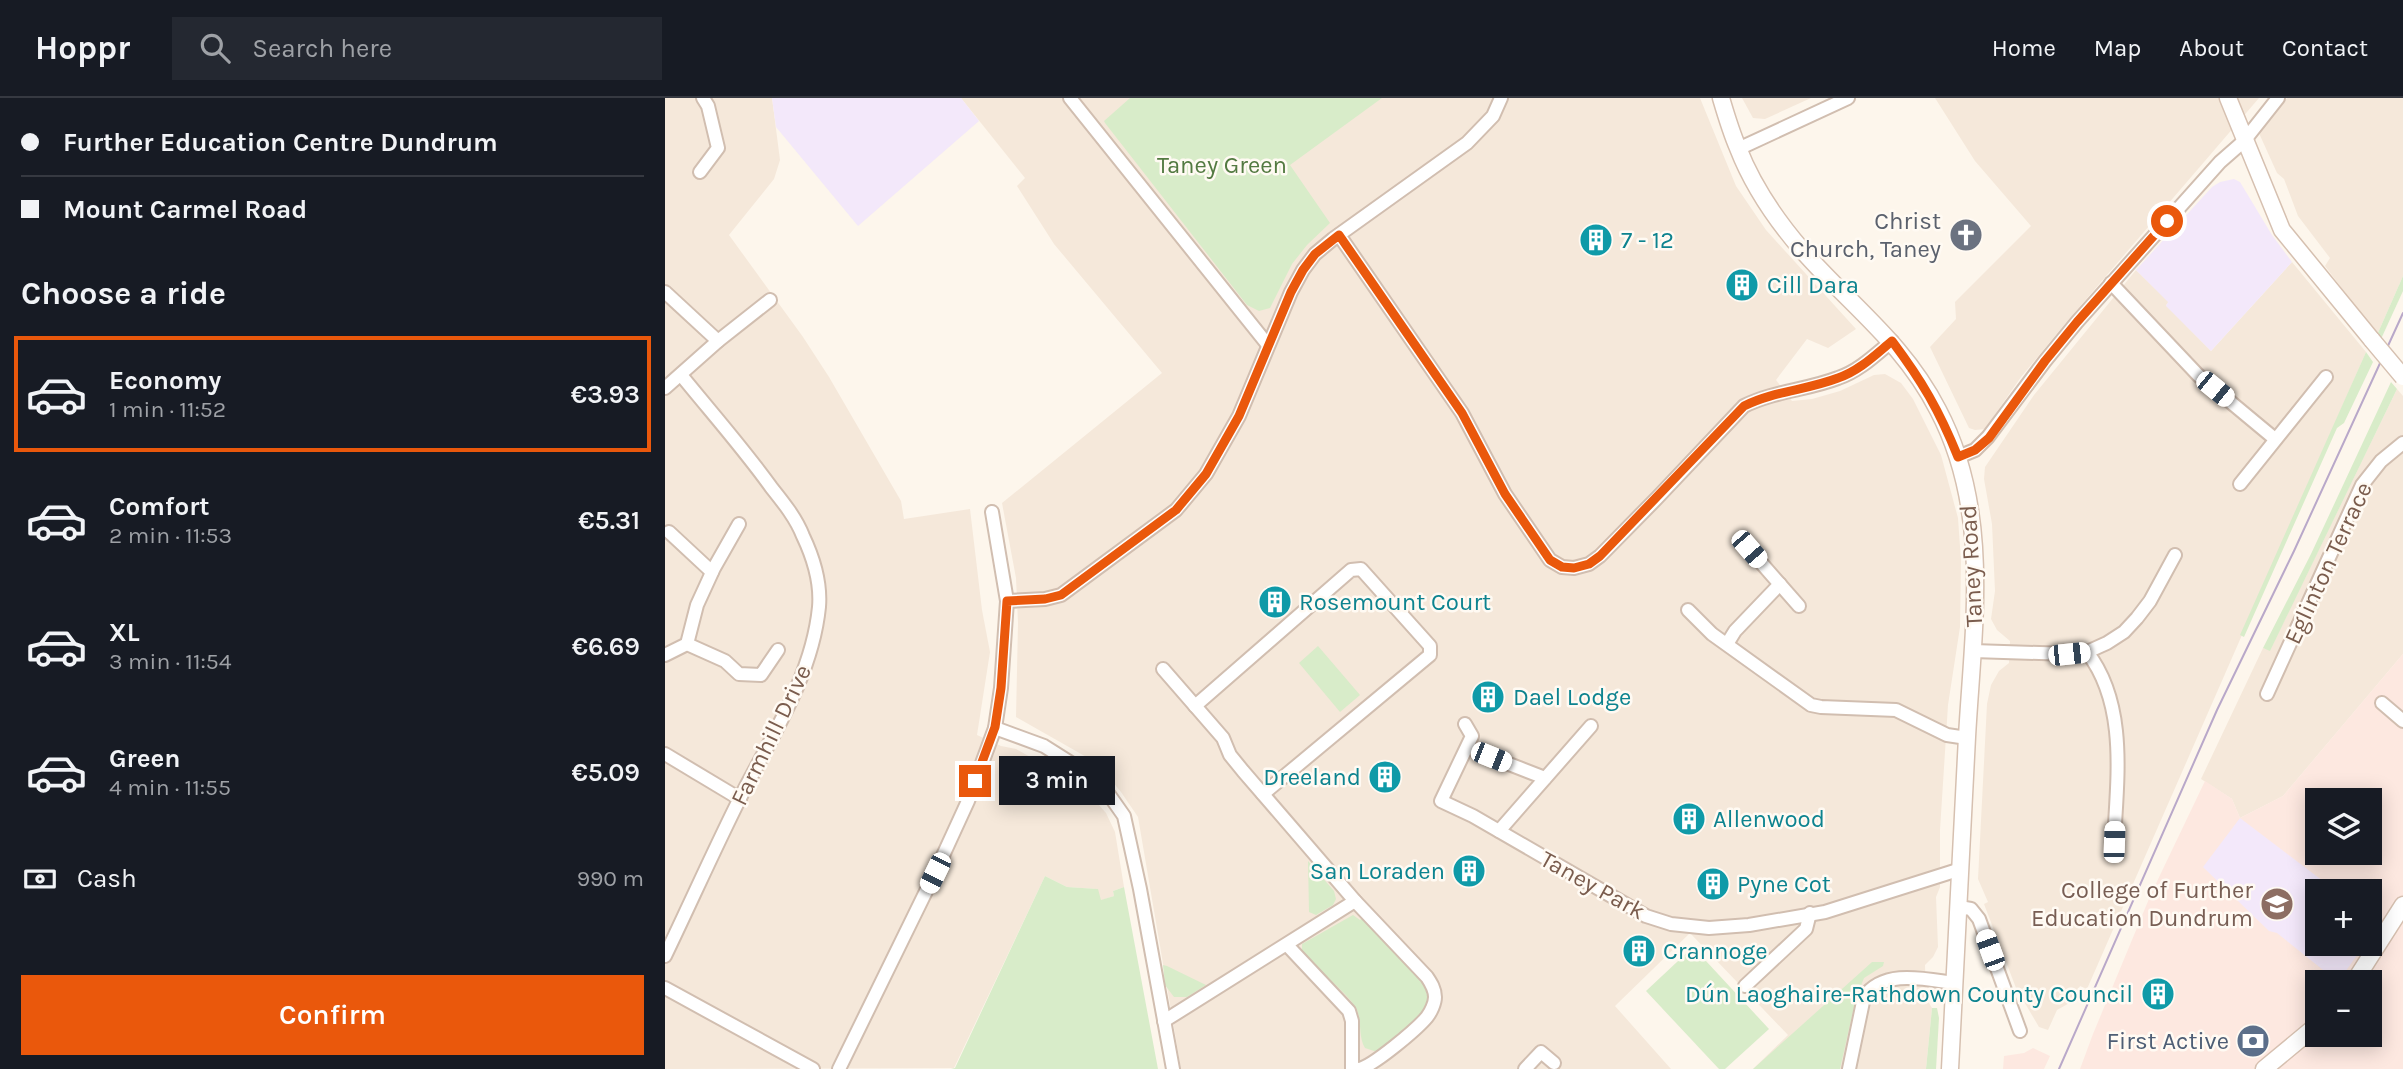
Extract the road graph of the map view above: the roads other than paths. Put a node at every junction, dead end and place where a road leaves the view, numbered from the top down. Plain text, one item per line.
1 (703, 98) edge
2 (1070, 98) edge
3 (1501, 98) edge
4 (1721, 98) edge
5 (1848, 98) edge
6 (2228, 98) edge
7 (2277, 98) edge
8 (2244, 141) junction
9 (1738, 149) junction
10 (700, 172) dead end
11 (1339, 235) junction
12 (2111, 283) junction
13 (665, 292) edge
14 (770, 300) dead end
15 (718, 341) junction
16 (1892, 341) junction
17 (1268, 345) junction
18 (681, 375) junction
19 (2326, 377) dead end
20 (2403, 377) edge
21 (665, 388) edge
22 (2275, 439) junction
23 (2403, 443) edge
24 (1958, 457) junction
25 (2240, 484) dead end
26 (992, 512) dead end
27 (739, 524) dead end
28 (669, 532) dead end
29 (1749, 549) dead end
30 (2175, 555) dead end
31 (712, 572) junction
32 (1780, 584) junction
33 (1007, 601) junction
34 (1799, 606) dead end
35 (1688, 610) dead end
36 (1727, 644) junction
37 (687, 645) junction
38 (778, 650) dead end
39 (1973, 651) junction
40 (2087, 652) junction
41 (665, 655) edge
42 (1163, 669) dead end
43 (2267, 694) dead end
44 (2382, 702) dead end
45 (1195, 706) junction
46 (2403, 721) edge
47 (1465, 724) dead end
48 (1591, 726) dead end
49 (995, 727) junction
50 (1967, 738) junction
51 (665, 754) edge
52 (1491, 757) dead end
53 (1545, 778) junction
54 (1263, 794) junction
55 (740, 799) junction
56 (1499, 831) junction
57 (2114, 842) dead end
58 (1961, 869) junction
59 (1355, 901) junction
60 (2403, 905) edge
61 (1959, 907) junction
62 (1809, 913) junction
63 (1287, 945) junction
64 (665, 956) edge
65 (2362, 970) edge
66 (1954, 983) junction
67 (1745, 986) dead end
68 (665, 988) edge
69 (1164, 1021) junction
70 (2020, 1031) dead end
71 (2305, 1036) edge
72 (1554, 1062) dead end
73 (813, 1069) edge
74 (839, 1069) edge
75 (1173, 1069) edge
76 (1352, 1069) edge
77 (1358, 1069) edge
78 (1525, 1069) edge
79 (1849, 1069) edge
80 (1950, 1069) edge
81 (2263, 1069) edge

1 - 10 street
2 - 17 street
3 - 11 street
4 - 9 main road, Taney Road
5 - 9 street
6 - 8 main road
7 - 8 street
8 - 12 street
8 - 20 main road, bridge
9 - 16 main road, Taney Road
11 - 16 street
11 - 17 street
12 - 22 street
12 - 24 street
13 - 15 street
14 - 15 street
15 - 18 street
16 - 24 main road, Taney Road
17 - 33 street
18 - 21 street
18 - 55 street, Farmhill Drive
19 - 22 street
22 - 25 street
23 - 43 street, Eglinton Terrace
24 - 39 main road, Taney Road
26 - 33 street
27 - 31 street
28 - 31 street
29 - 32 street
30 - 40 street
31 - 37 street
32 - 34 street
32 - 36 street
33 - 49 street
35 - 36 street
36 - 50 street
37 - 38 street
37 - 41 street
39 - 40 street
39 - 50 main road, Taney Road
40 - 57 street
42 - 45 street
44 - 46 street
45 - 54 street
45 - 54 street
47 - 56 street, Taney Park
48 - 53 street
49 - 69 street
49 - 74 street
50 - 58 main road, Taney Road
51 - 55 street
52 - 53 street
53 - 56 street
54 - 59 street
55 - 64 street, Farmhill Drive
56 - 62 street, Taney Park
58 - 61 main road, Taney Road
58 - 62 street, Taney Park
59 - 63 street
59 - 77 street
60 - 65 main road
61 - 66 main road, Taney Road
61 - 70 street
62 - 67 street
63 - 69 street
63 - 76 street
66 - 79 street
66 - 80 main road, Taney Road
68 - 73 street
69 - 75 street
71 - 81 main road
72 - 78 street

